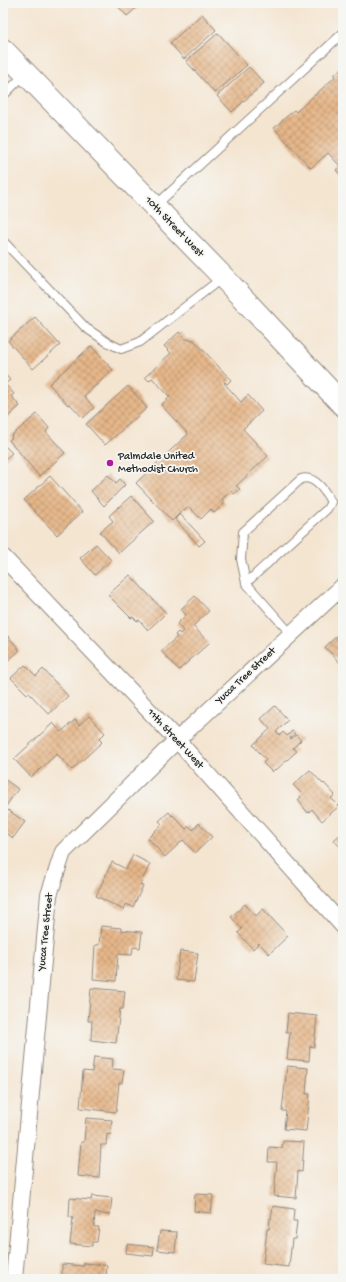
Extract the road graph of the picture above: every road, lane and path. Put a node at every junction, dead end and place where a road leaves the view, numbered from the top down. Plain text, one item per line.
1 (343, 33) edge
2 (3, 50) edge
3 (25, 74) junction
4 (3, 96) edge
5 (154, 207) junction
6 (3, 241) edge
7 (223, 277) junction
8 (343, 405) edge
9 (3, 557) edge
10 (246, 584) junction
11 (343, 586) edge
12 (292, 634) junction
13 (177, 740) junction
14 (343, 926) edge
15 (14, 1279) edge

1 - 5 lane
2 - 3 main road, 10th Street West
3 - 4 lane
3 - 5 main road, 10th Street West
5 - 7 main road, 10th Street West
6 - 7 lane
7 - 8 main road, 10th Street West
9 - 13 street, 11th Street West
10 - 10 lane
10 - 12 lane
11 - 12 street, Yucca Tree Street
12 - 13 street, Yucca Tree Street
13 - 14 street, 11th Street West
13 - 15 street, Yucca Tree Street

